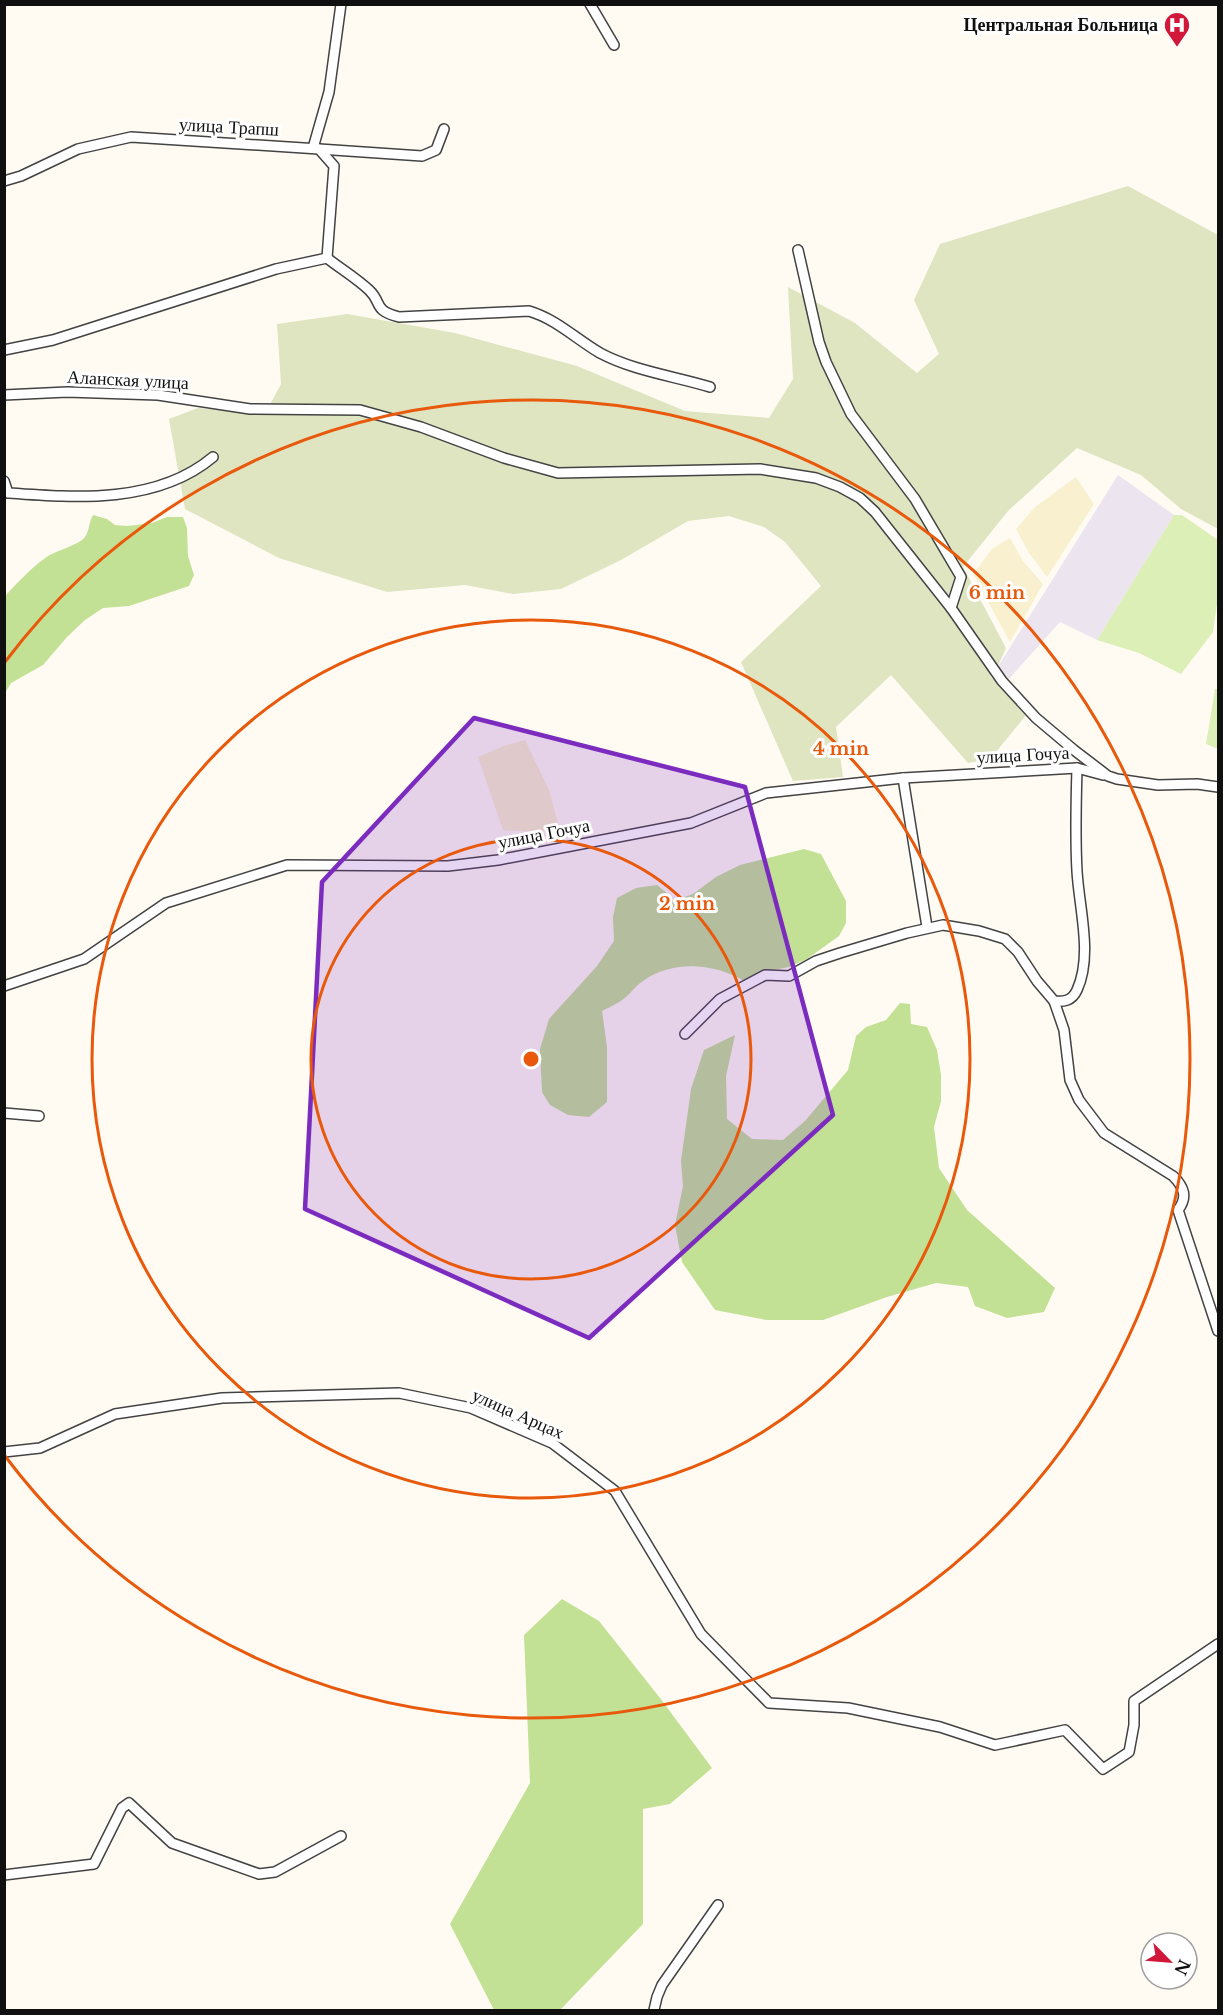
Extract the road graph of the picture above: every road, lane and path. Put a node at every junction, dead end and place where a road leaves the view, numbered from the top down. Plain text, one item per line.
1 (341, 4) edge
2 (590, 4) edge
3 (615, 45) dead end
4 (444, 129) dead end
5 (316, 149) junction
6 (4, 181) edge
7 (798, 250) dead end
8 (327, 258) junction
9 (4, 350) edge
10 (710, 387) dead end
11 (4, 395) edge
12 (213, 457) dead end
13 (4, 481) edge
14 (951, 608) junction
15 (1077, 768) junction
16 (1108, 776) junction
17 (903, 778) junction
18 (1218, 787) edge
19 (927, 927) junction
20 (4, 986) edge
21 (1054, 1001) junction
22 (685, 1034) dead end
23 (4, 1113) edge
24 (39, 1116) dead end
25 (1218, 1331) edge
26 (4, 1452) edge
27 (1218, 1644) edge
28 (341, 1836) dead end
29 (4, 1875) edge
30 (718, 1905) dead end
31 (654, 2010) edge

1 - 5 street
2 - 3 street
4 - 5 street, улица Трапш
5 - 6 street, улица Трапш
5 - 8 street
7 - 14 street
8 - 9 street
8 - 10 street
11 - 14 street, Аланская улица
12 - 13 street
14 - 16 street, Аланская улица
15 - 16 street, улица Гочуа
15 - 17 street, улица Гочуа
15 - 21 street
16 - 18 street, улица Гочуа
17 - 19 street
17 - 20 street, улица Гочуа
19 - 21 street
19 - 22 street
21 - 25 street
23 - 24 street
26 - 27 street, улица Арцах
28 - 29 street
30 - 31 street

